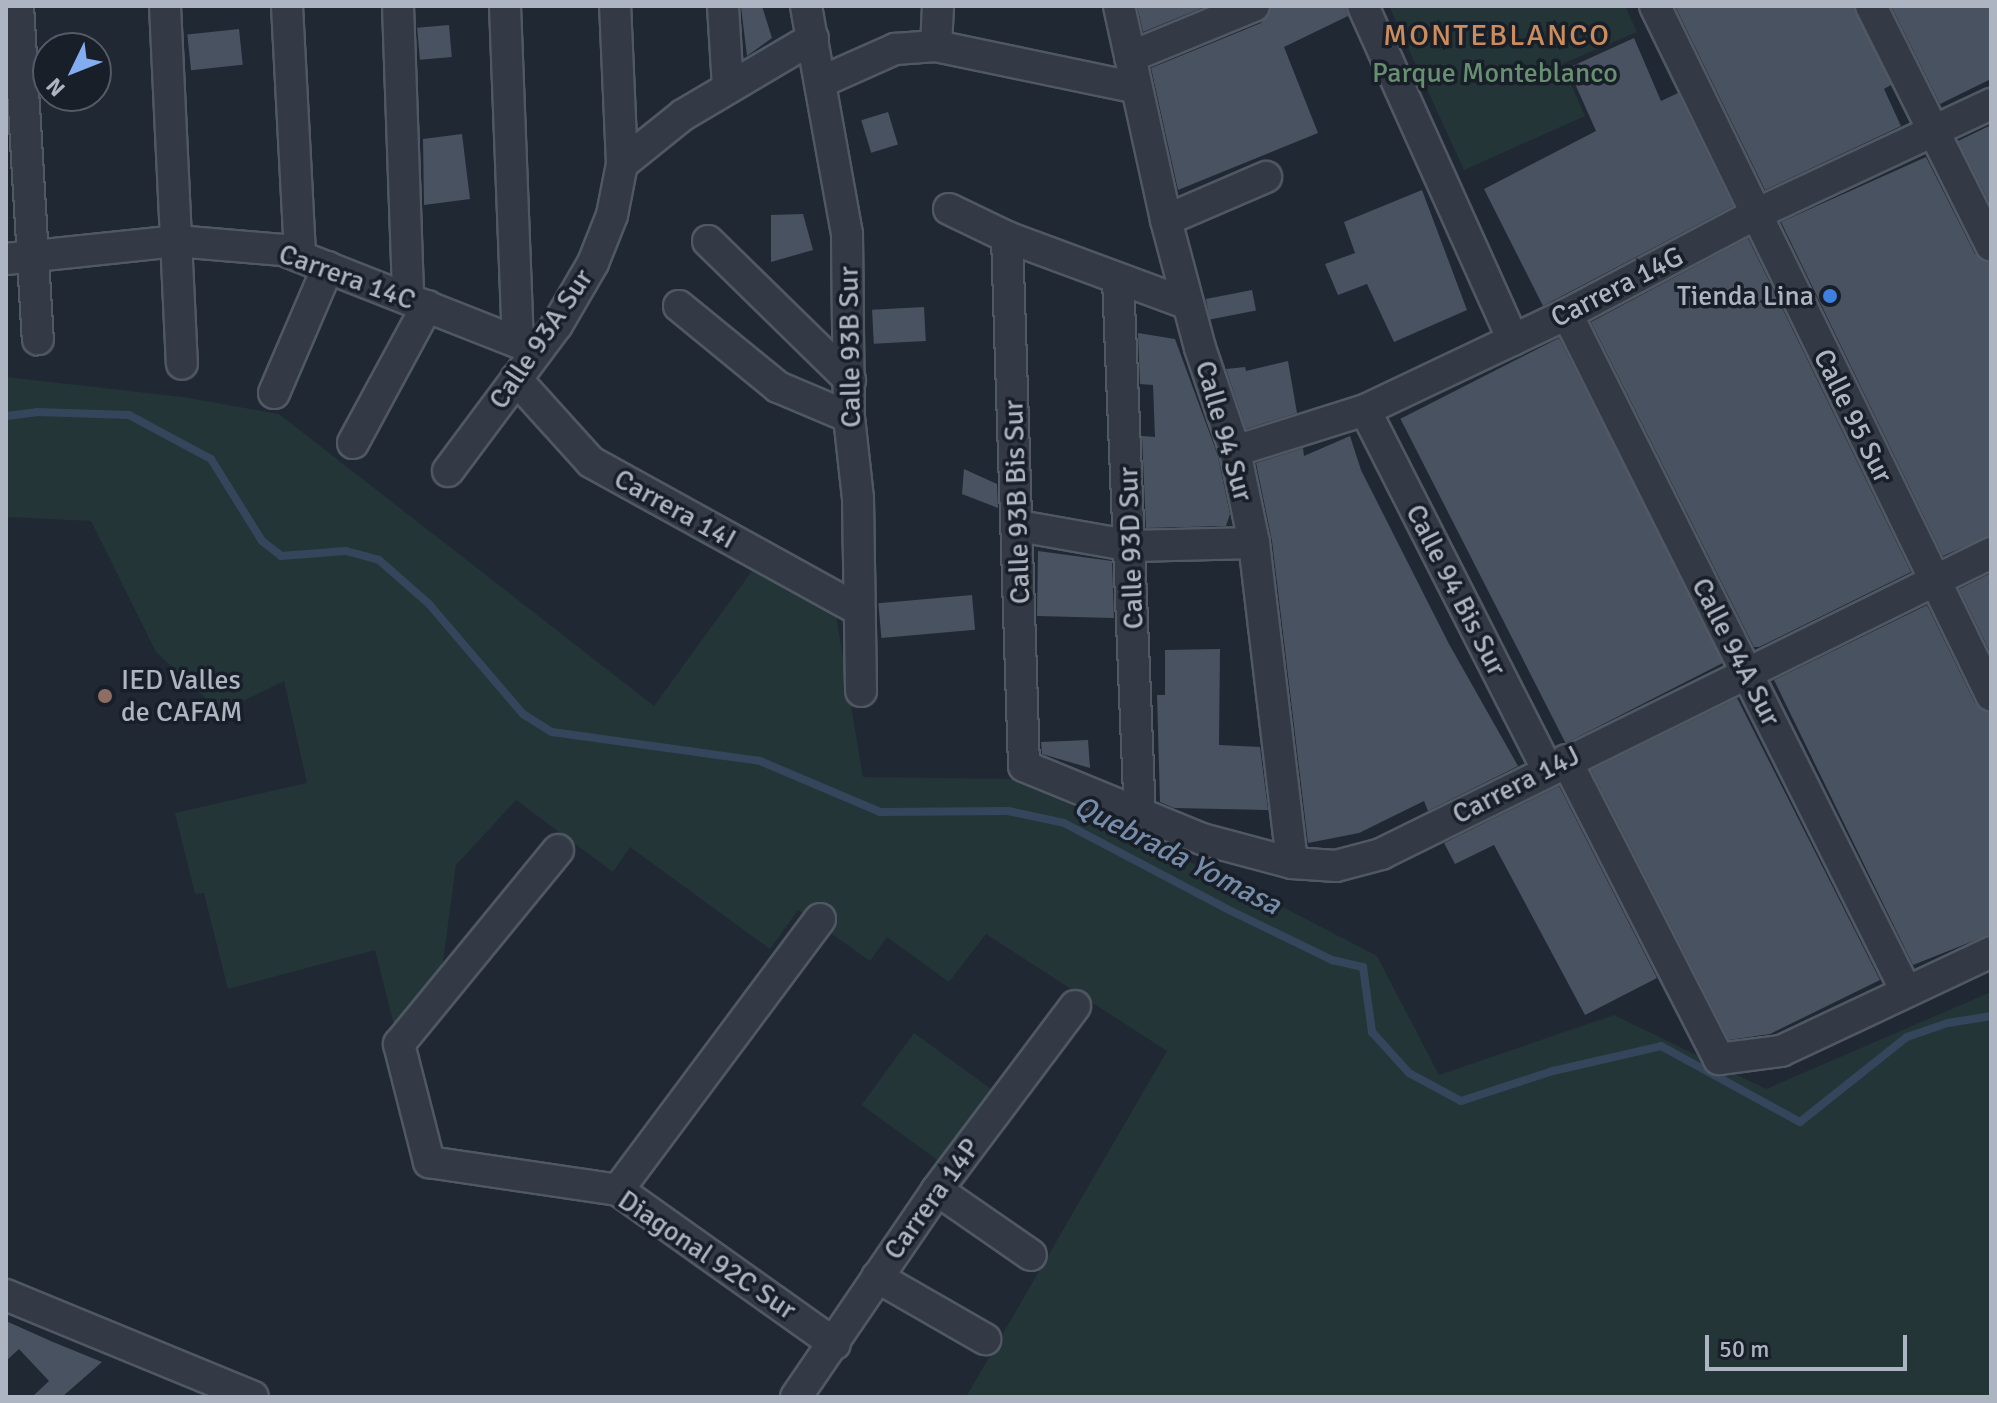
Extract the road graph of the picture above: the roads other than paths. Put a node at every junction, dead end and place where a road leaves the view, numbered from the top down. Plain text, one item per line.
1 (18, 6) edge
2 (165, 6) edge
3 (287, 6) edge
4 (398, 6) edge
5 (505, 6) edge
6 (615, 6) edge
7 (723, 6) edge
8 (806, 6) edge
9 (938, 6) edge
10 (1119, 6) edge
11 (1254, 6) edge
12 (1363, 6) edge
13 (1655, 6) edge
14 (1871, 6) edge
15 (813, 38) junction
16 (936, 46) junction
17 (1130, 57) junction
18 (823, 81) junction
19 (728, 88) junction
20 (1137, 88) junction
21 (1991, 104) edge
22 (1933, 129) junction
23 (622, 164) junction
24 (1266, 177) dead end
25 (949, 209) dead end
26 (1754, 215) junction
27 (1166, 220) junction
28 (1007, 237) junction
29 (176, 241) junction
30 (708, 241) dead end
31 (1991, 246) edge
32 (20, 257) edge
33 (314, 262) junction
34 (1118, 279) junction
35 (417, 302) junction
36 (1188, 304) junction
37 (679, 306) dead end
38 (1567, 314) junction
39 (38, 339) dead end
40 (1513, 340) junction
41 (528, 346) junction
42 (182, 364) dead end
43 (516, 379) junction
44 (850, 380) junction
45 (274, 393) dead end
46 (1365, 410) junction
47 (849, 417) junction
48 (353, 443) dead end
49 (1235, 451) junction
50 (448, 471) dead end
51 (1019, 526) junction
52 (1254, 543) junction
53 (1132, 546) junction
54 (1991, 553) edge
55 (1934, 581) junction
56 (857, 609) junction
57 (1746, 672) junction
58 (861, 691) dead end
59 (1991, 695) edge
60 (1556, 764) junction
61 (1024, 766) joint
62 (1140, 817) junction
63 (558, 850) dead end
64 (1292, 863) junction
65 (820, 919) dead end
66 (1991, 952) edge
67 (1906, 991) junction
68 (1075, 1006) dead end
69 (618, 1190) junction
70 (937, 1190) junction
71 (1031, 1255) dead end
72 (877, 1277) junction
73 (6, 1295) edge
74 (985, 1339) dead end
75 (835, 1344) junction
76 (808, 1393) edge
77 (253, 1397) edge

1 - 32 street
2 - 29 street
3 - 33 street
4 - 35 street
5 - 41 street
6 - 23 street, Calle 93A Sur
7 - 19 street
8 - 15 street, Calle 93B Sur
9 - 16 street
10 - 17 street, Calle 94 Sur
11 - 17 street
12 - 40 street
13 - 26 street, Calle 95 Sur
14 - 22 street
15 - 18 street, Calle 93B Sur
15 - 19 street
16 - 18 street
16 - 20 street
17 - 20 street, Calle 94 Sur
18 - 44 street, Calle 93B Sur
19 - 23 street
20 - 27 street, Calle 94 Sur
21 - 22 street, Carrera 14G
22 - 26 street, Carrera 14G
22 - 31 street
23 - 41 street, Calle 93A Sur
24 - 27 street
25 - 28 street
26 - 38 street, Carrera 14G
26 - 55 street, Calle 95 Sur
27 - 36 street, Calle 94 Sur
28 - 34 street
28 - 51 street, Calle 93B Bis Sur
29 - 32 street, Carrera 14C
29 - 33 street, Carrera 14C
29 - 42 street
30 - 44 street
32 - 39 street
33 - 35 street, Carrera 14C
33 - 45 street
34 - 36 street
34 - 53 street, Calle 93D Sur
35 - 41 street, Carrera 14C
35 - 48 street
36 - 49 street, Calle 94 Sur
37 - 47 street
38 - 40 street, Carrera 14G
38 - 57 street, Calle 94A Sur
40 - 46 street, Carrera 14G
41 - 43 street, Calle 93A Sur
43 - 50 street, Calle 93A Sur
43 - 56 street, Carrera 14I
44 - 47 street, Calle 93B Sur
46 - 49 street, Carrera 14G
46 - 60 street, Calle 94 Bis Sur
47 - 56 street, Calle 93B Sur
49 - 52 street, Calle 94 Sur
51 - 53 street
51 - 61 street, Calle 93B Bis Sur
52 - 53 street
52 - 64 street, Calle 94 Sur
53 - 62 street, Calle 93D Sur
54 - 55 street, Carrera 14J
55 - 57 street, Carrera 14J
55 - 59 street, Calle 95 Sur
56 - 58 street, Calle 93B Sur
57 - 60 street, Carrera 14J
57 - 67 street, Calle 94A Sur
60 - 64 street, Carrera 14J
60 - 67 street, Calle 94 Bis Sur
61 - 62 street, Carrera 14J
62 - 64 street, Carrera 14J
63 - 69 street, Diagonal 92C Sur
65 - 69 street
66 - 67 street
68 - 70 street, Carrera 14P
69 - 75 street, Diagonal 92C Sur
70 - 71 street
70 - 72 street, Carrera 14P
72 - 74 street
72 - 75 street, Carrera 14P
73 - 77 street
75 - 76 street, Carrera 14P

